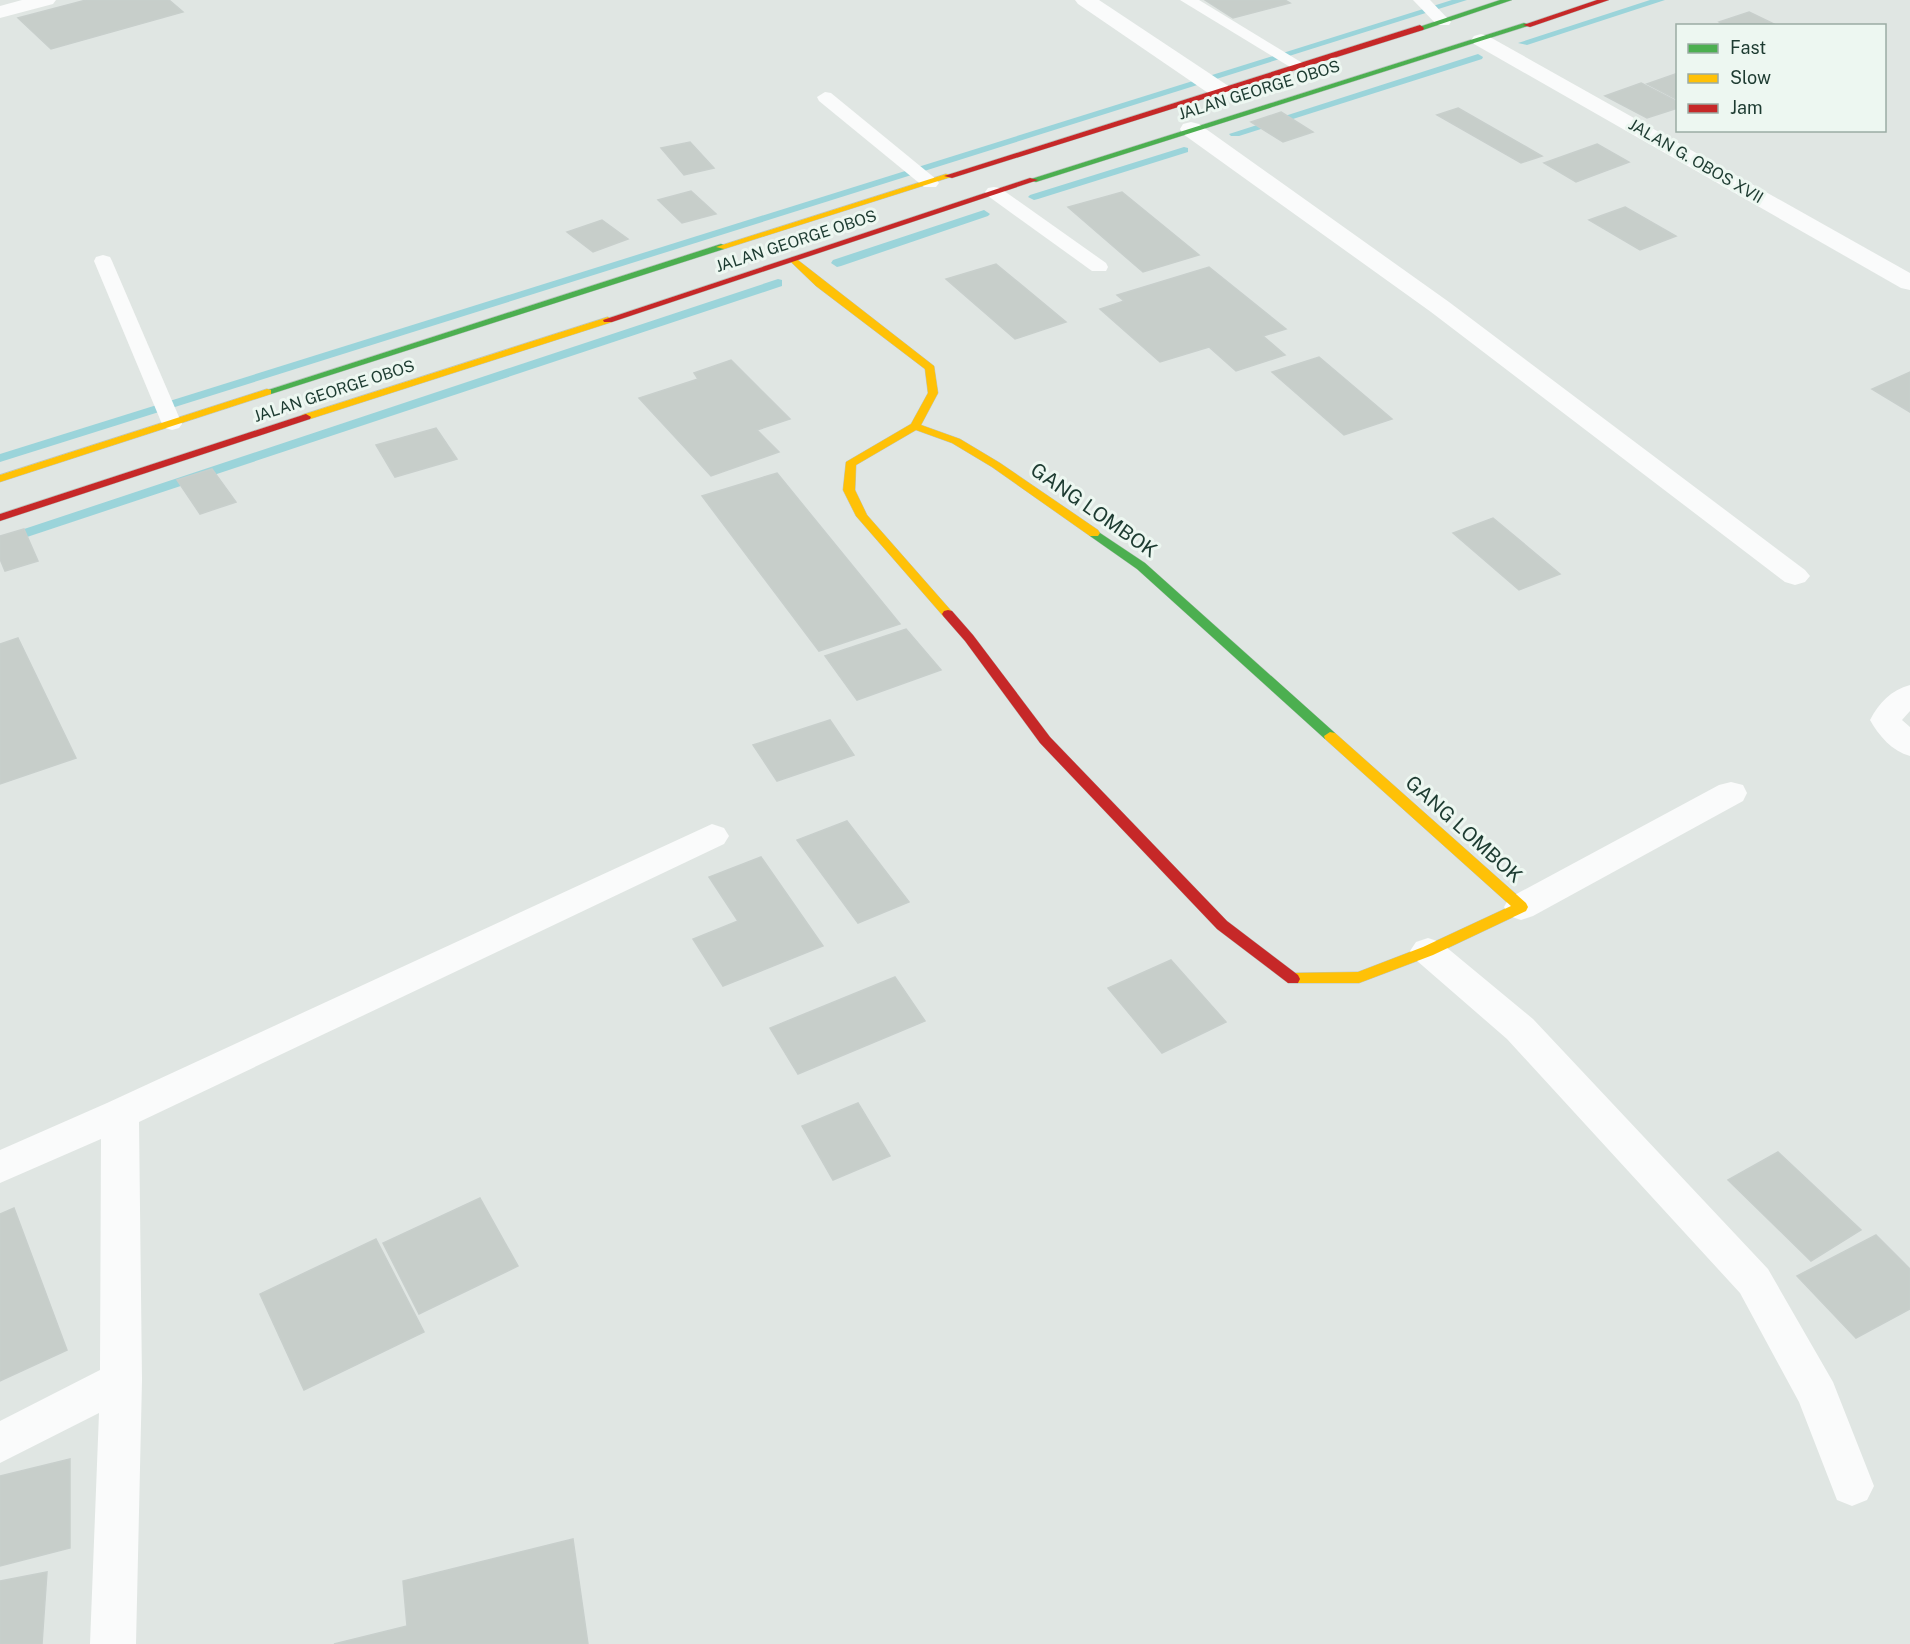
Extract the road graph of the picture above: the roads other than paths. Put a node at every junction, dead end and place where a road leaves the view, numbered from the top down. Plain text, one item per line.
1 (46, 0) edge
2 (1085, 0) edge
3 (1188, 0) edge
4 (1421, 0) edge
5 (1508, 0) edge
6 (1605, 0) edge
7 (0, 12) edge
8 (1443, 22) junction
9 (1481, 40) junction
10 (1301, 67) junction
11 (1222, 92) junction
12 (825, 97) dead end
13 (1191, 129) junction
14 (930, 183) junction
15 (994, 192) junction
16 (794, 260) junction
17 (103, 261) dead end
18 (1099, 267) dead end
19 (1910, 283) edge
20 (172, 424) junction
21 (915, 426) junction
22 (0, 479) edge
23 (0, 519) edge
24 (1795, 576) dead end
25 (1910, 695) edge
26 (1910, 745) edge
27 (1731, 793) dead end
28 (712, 836) dead end
29 (1521, 907) junction
30 (1428, 951) junction
31 (120, 1114) junction
32 (0, 1167) edge
33 (122, 1380) junction
34 (0, 1443) edge
35 (1852, 1486) dead end
36 (113, 1644) edge

1 - 7 street
2 - 11 street
3 - 10 lane
4 - 8 lane
5 - 8 main road, JALAN GEORGE OBOS
6 - 9 main road, JALAN GEORGE OBOS
8 - 10 main road, JALAN GEORGE OBOS
9 - 13 main road, JALAN GEORGE OBOS
9 - 19 street, JALAN G. OBOS XVII
10 - 11 main road, JALAN GEORGE OBOS
11 - 14 main road, JALAN GEORGE OBOS
12 - 14 lane
13 - 15 main road, JALAN GEORGE OBOS
13 - 24 street
14 - 20 main road, JALAN GEORGE OBOS
15 - 16 main road, JALAN GEORGE OBOS
15 - 18 lane
16 - 21 main road
16 - 23 main road, JALAN GEORGE OBOS
17 - 20 lane
20 - 22 main road, JALAN GEORGE OBOS
21 - 29 main road, GANG LOMBOK
21 - 30 main road, GANG LOMBOK
25 - 26 street
27 - 29 street
28 - 31 street
29 - 30 main road, GANG LOMBOK
30 - 35 street
31 - 32 street
31 - 33 street
33 - 34 street
33 - 36 street

